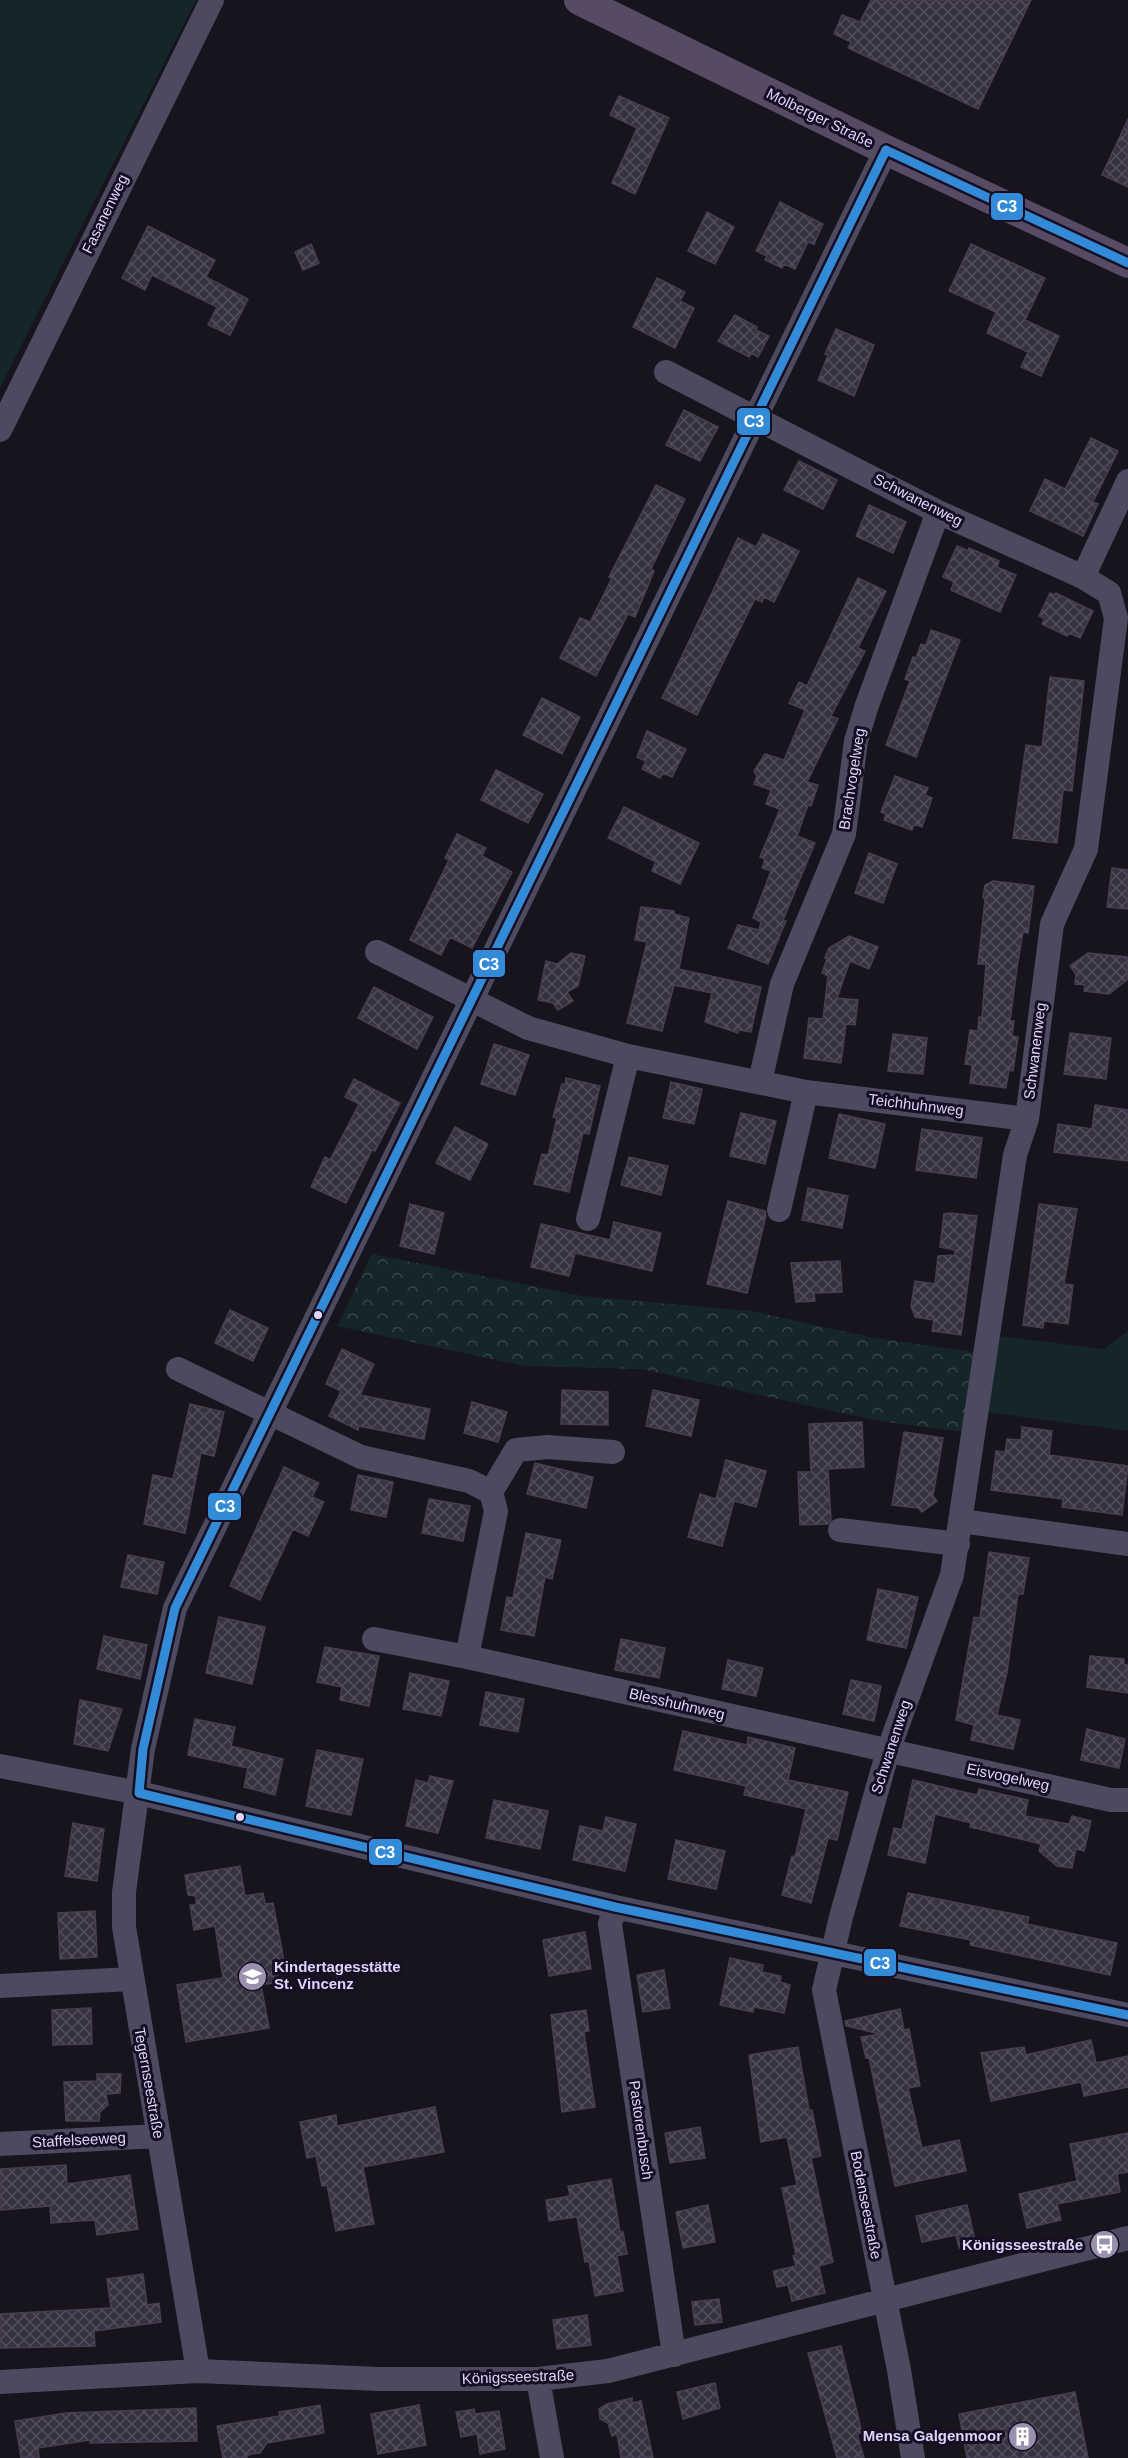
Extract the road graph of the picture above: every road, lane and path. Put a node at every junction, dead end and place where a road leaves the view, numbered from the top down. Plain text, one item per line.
1 (212, 0) edge
2 (579, 0) edge
3 (886, 150) junction
4 (1128, 263) edge
5 (666, 372) dead end
6 (755, 416) junction
7 (0, 430) edge
8 (1128, 481) edge
9 (938, 512) junction
10 (1083, 577) junction
11 (377, 952) dead end
12 (470, 1000) junction
13 (628, 1056) junction
14 (760, 1082) junction
15 (806, 1092) junction
16 (1027, 1119) junction
17 (779, 1210) dead end
18 (588, 1218) dead end
19 (178, 1369) dead end
20 (270, 1414) junction
21 (613, 1452) dead end
22 (491, 1491) junction
23 (840, 1530) dead end
24 (960, 1532) junction
25 (1128, 1544) edge
26 (374, 1639) dead end
27 (467, 1657) junction
28 (888, 1751) junction
29 (0, 1766) edge
30 (139, 1793) junction
31 (1128, 1800) edge
32 (615, 1907) junction
33 (832, 1952) junction
34 (131, 1979) junction
35 (0, 1986) edge
36 (1128, 2015) edge
37 (159, 2136) junction
38 (0, 2144) edge
39 (1128, 2238) edge
40 (885, 2301) junction
41 (674, 2355) junction
42 (198, 2371) junction
43 (538, 2379) junction
44 (0, 2382) edge
45 (552, 2458) edge
46 (913, 2458) edge

1 - 7 street, Fasanenweg
2 - 3 main road, Molberger Straße
3 - 4 main road, Molberger Straße
3 - 6 street, Tegernseestraße
5 - 6 street, Schwanenweg
6 - 9 street, Schwanenweg
6 - 12 street, Tegernseestraße
8 - 10 street
9 - 10 street, Schwanenweg
9 - 14 street, Brachvogelweg
10 - 16 street, Schwanenweg
11 - 12 street, Teichhuhnweg
12 - 13 street, Teichhuhnweg
12 - 20 street, Tegernseestraße
13 - 14 street, Teichhuhnweg
13 - 18 street
14 - 15 street, Teichhuhnweg
15 - 16 street, Teichhuhnweg
15 - 17 street
16 - 24 street, Schwanenweg
19 - 20 street
20 - 22 street
20 - 30 street, Tegernseestraße
21 - 22 street
22 - 27 street
23 - 24 street
24 - 25 street
24 - 28 street, Schwanenweg
26 - 27 street, Blesshuhnweg
27 - 28 street, Blesshuhnweg
28 - 31 street, Eisvogelweg
28 - 33 street, Schwanenweg
29 - 30 street
30 - 32 street
30 - 34 street, Tegernseestraße
32 - 33 street
32 - 41 street, Pastorenbusch
33 - 36 street
33 - 40 street, Bodenseestraße
34 - 35 street
34 - 37 street, Tegernseestraße
37 - 38 street, Staffelseeweg
37 - 42 street, Tegernseestraße
39 - 40 street, Königsseestraße
40 - 41 street, Königsseestraße
40 - 46 street, Bodenseestraße
41 - 43 street, Königsseestraße
42 - 43 street, Königsseestraße
42 - 44 street, Königsseestraße
43 - 45 street

